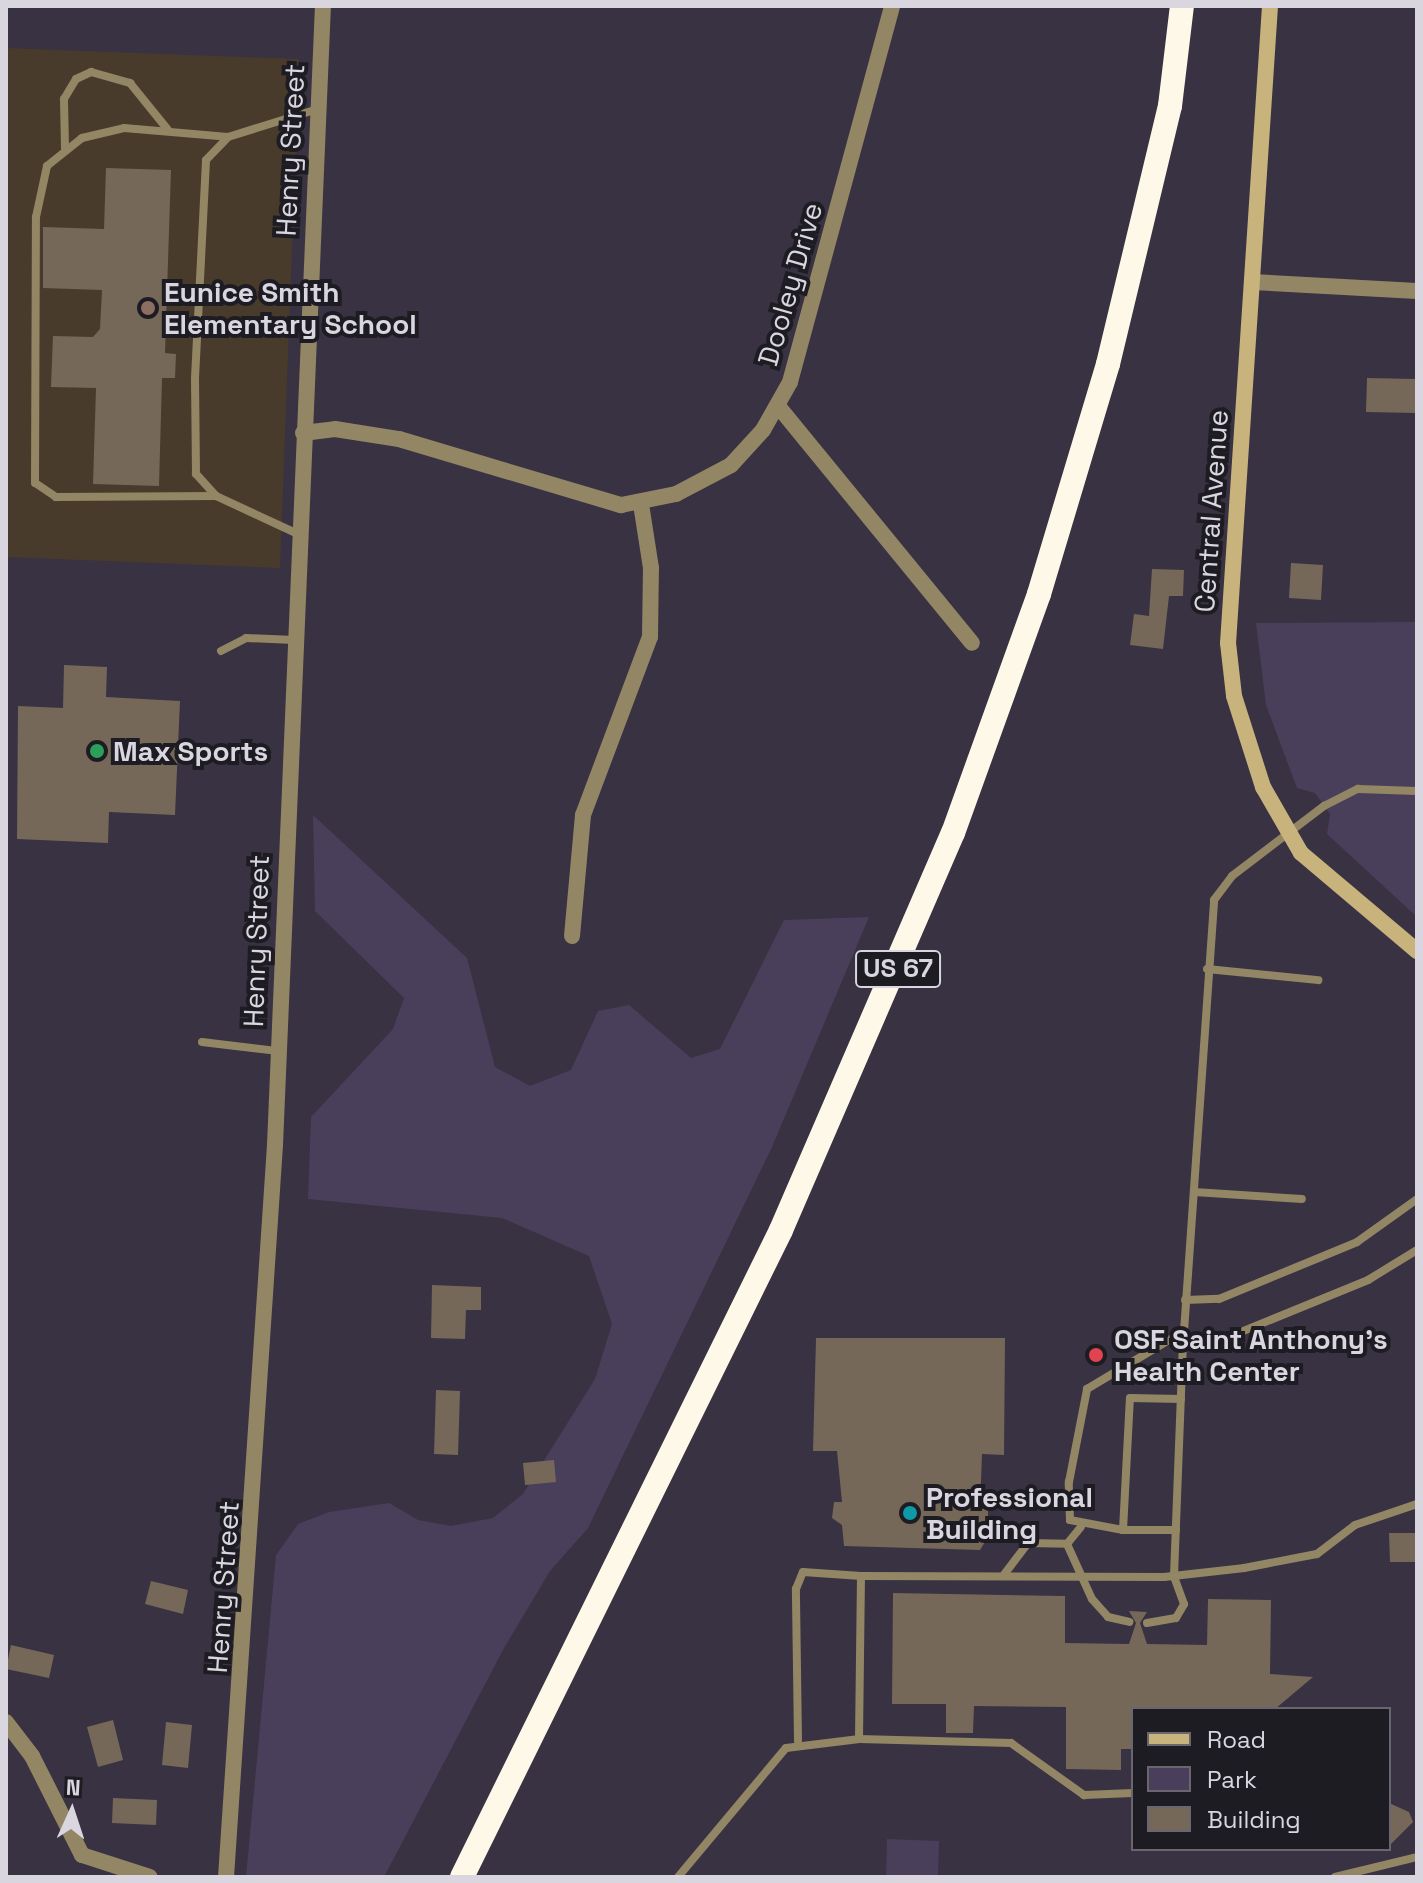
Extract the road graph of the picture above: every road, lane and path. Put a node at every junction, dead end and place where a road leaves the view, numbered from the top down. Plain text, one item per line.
1 (323, 6) edge
2 (892, 6) edge
3 (1182, 6) edge
4 (1270, 6) edge
5 (318, 109) junction
6 (168, 130) junction
7 (228, 137) junction
8 (65, 148) junction
9 (1252, 282) junction
10 (1417, 291) edge
11 (778, 406) junction
12 (303, 433) junction
13 (216, 496) junction
14 (641, 504) junction
15 (298, 534) junction
16 (294, 640) junction
17 (972, 643) dead end
18 (221, 651) dead end
19 (1417, 791) edge
20 (1288, 833) junction
21 (572, 936) dead end
22 (1417, 951) edge
23 (1207, 969) junction
24 (1318, 980) dead end
25 (202, 1042) dead end
26 (278, 1051) junction
27 (1194, 1192) junction
28 (1302, 1199) dead end
29 (1417, 1199) edge
30 (1417, 1250) edge
31 (1185, 1300) junction
32 (1184, 1331) junction
33 (1183, 1346) junction
34 (1181, 1399) junction
35 (1417, 1504) edge
36 (1081, 1527) junction
37 (1123, 1530) junction
38 (1176, 1530) junction
39 (1067, 1544) junction
40 (861, 1576) junction
41 (1003, 1576) junction
42 (1174, 1576) junction
43 (1085, 1577) junction
44 (1129, 1622) dead end
45 (1147, 1623) dead end
46 (6, 1722) edge
47 (859, 1739) junction
48 (798, 1741) junction
49 (1131, 1793) edge
50 (1417, 1857) edge
51 (150, 1877) edge
52 (226, 1877) edge
53 (462, 1877) edge
54 (678, 1877) edge
55 (1335, 1877) edge

1 - 5 street, Henry Street
2 - 11 street, Dooley Drive
3 - 53 highway, US 67
4 - 9 street, Central Avenue
5 - 7 lane
5 - 12 street, Henry Street
6 - 7 lane
6 - 8 lane
6 - 8 lane
7 - 13 lane
8 - 13 lane
9 - 10 street
9 - 20 street, Central Avenue
11 - 14 street, Dooley Drive
11 - 17 street
12 - 14 street, Dooley Drive
12 - 15 street, Henry Street
13 - 15 lane
14 - 21 street
15 - 16 street, Henry Street
16 - 18 lane
16 - 26 street, Henry Street
19 - 20 lane
20 - 22 street, Central Avenue
20 - 23 lane
23 - 24 lane
23 - 27 lane
25 - 26 lane
26 - 52 street, Henry Street
27 - 28 lane
27 - 31 lane
29 - 31 lane
30 - 33 lane
31 - 32 lane
32 - 33 lane
32 - 36 lane
33 - 34 lane
34 - 37 lane
34 - 38 lane
35 - 42 lane
36 - 37 lane
36 - 39 lane
37 - 38 lane
38 - 42 lane
39 - 41 lane
39 - 43 lane
40 - 41 lane
40 - 47 lane
40 - 48 lane
41 - 43 lane
42 - 43 lane
42 - 45 lane
43 - 44 lane
46 - 51 street
47 - 48 lane
47 - 49 lane
48 - 54 lane
50 - 55 lane

